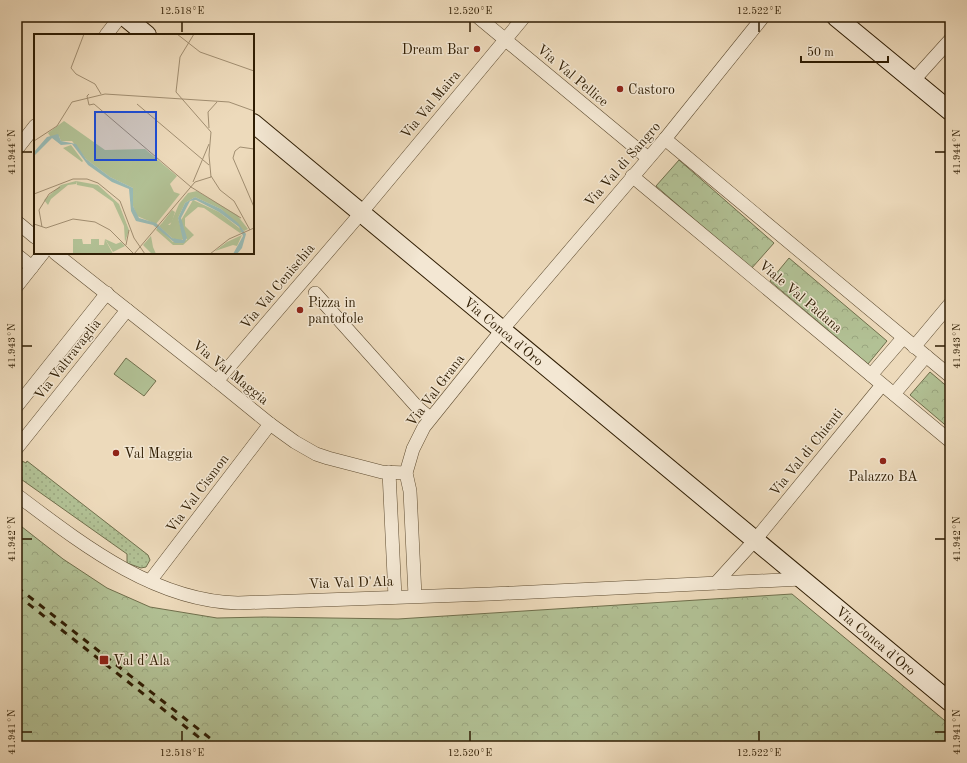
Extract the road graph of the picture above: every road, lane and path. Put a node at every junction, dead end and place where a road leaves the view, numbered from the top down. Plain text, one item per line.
1 (120, 17) edge
2 (125, 17) edge
3 (478, 17) edge
4 (524, 17) edge
5 (764, 17) edge
6 (836, 17) edge
7 (107, 34) edge
8 (146, 34) edge
9 (505, 40) junction
10 (950, 40) edge
11 (913, 81) junction
12 (950, 111) edge
13 (254, 124) edge
14 (34, 127) edge
15 (665, 139) junction
16 (17, 149) edge
17 (648, 158) junction
18 (632, 176) junction
19 (361, 213) junction
20 (17, 222) edge
21 (34, 236) edge
22 (42, 254) edge
23 (56, 254) edge
24 (17, 255) edge
25 (32, 267) junction
26 (17, 286) edge
27 (107, 293) junction
28 (315, 293) dead end
29 (950, 304) edge
30 (127, 310) junction
31 (502, 330) junction
32 (903, 338) junction
33 (914, 347) junction
34 (926, 356) junction
35 (871, 375) junction
36 (950, 376) edge
37 (218, 381) junction
38 (882, 385) junction
39 (894, 394) junction
40 (17, 406) edge
41 (430, 418) junction
42 (270, 424) junction
43 (950, 441) edge
44 (17, 448) edge
45 (389, 472) junction
46 (406, 473) junction
47 (17, 495) edge
48 (755, 540) junction
49 (802, 579) junction
50 (150, 581) junction
51 (716, 583) junction
52 (394, 596) junction
53 (415, 596) junction
54 (950, 702) edge

1 - 7 street
2 - 8 street
3 - 9 street, Via Val Pellice
4 - 9 street, Via Val Maira
5 - 15 street, Via Val di Sangro
6 - 11 street
9 - 17 street, Via Val Pellice
9 - 19 street, Via Val Maira
10 - 11 street
11 - 12 street
13 - 19 street, Via Conca d'Oro
14 - 16 street
15 - 17 street, Via Val di Sangro
15 - 32 street
17 - 18 street, Via Val di Sangro
18 - 31 street, Via Val di Sangro
18 - 35 street, Viale Val Padana
19 - 31 street, Via Conca d'Oro
19 - 37 street, Via Val Cenischia
20 - 21 street
22 - 25 street
23 - 27 street, Via Val Maggia
24 - 25 street
25 - 26 street
27 - 30 street, Via Val Maggia
27 - 40 street, Via Valtravaglia
28 - 41 street
29 - 33 street
30 - 37 street, Via Val Maggia
30 - 44 street, Via Valtravaglia
31 - 41 street, Via Val Grana
31 - 48 street, Via Conca d'Oro
32 - 33 street
32 - 35 street
33 - 34 street
34 - 36 street
34 - 39 street
35 - 38 street, Viale Val Padana
37 - 42 street, Via Val Maggia
38 - 39 street, Viale Val Padana
38 - 48 street, Via Val di Chienti
39 - 43 street, Viale Val Padana
41 - 46 street, Via Val Grana
42 - 45 street, Via Val Maggia
42 - 50 street, Via Val Cismon
45 - 46 street, Via Val Maggia
45 - 52 street
46 - 53 street, Via Val Grana
47 - 50 street, Via Val D'Ala
48 - 49 street, Via Conca d'Oro
48 - 51 street, Via Val di Chienti
49 - 51 street, Via Val D'Ala
49 - 54 street, Via Conca d'Oro
50 - 52 street, Via Val D'Ala
51 - 53 street, Via Val D'Ala
52 - 53 street, Via Val D'Ala

